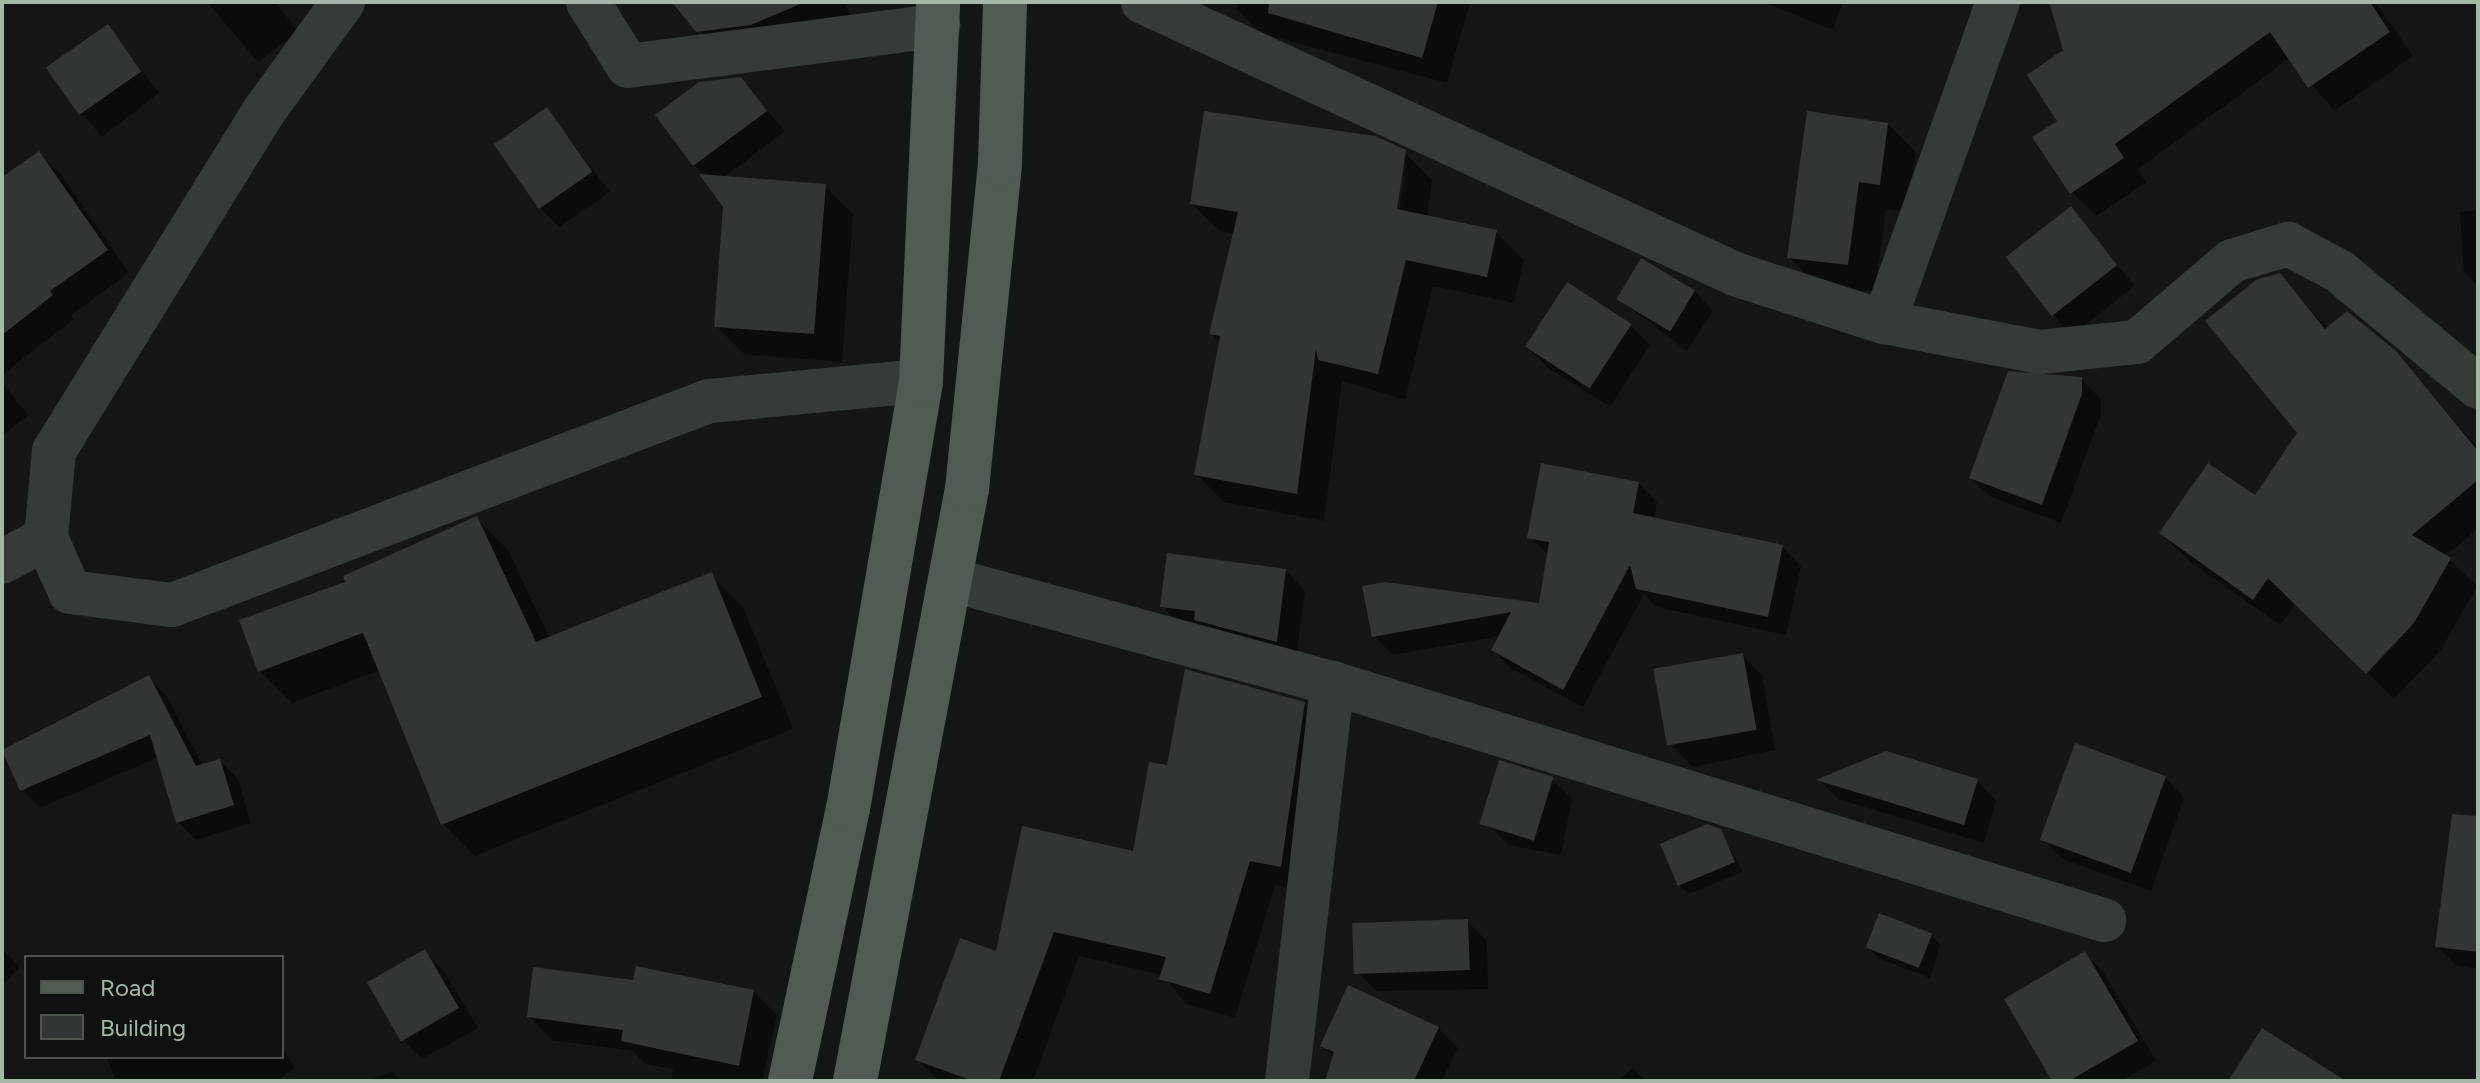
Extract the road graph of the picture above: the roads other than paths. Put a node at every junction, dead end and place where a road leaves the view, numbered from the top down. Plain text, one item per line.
1 (343, 2) edge
2 (588, 2) edge
3 (1005, 2) edge
4 (1143, 2) edge
5 (1998, 2) edge
6 (938, 14) edge
7 (1884, 322) junction
8 (921, 381) junction
9 (2478, 387) edge
10 (46, 538) junction
11 (2, 562) edge
12 (952, 580) junction
13 (1332, 683) junction
14 (2104, 920) dead end
15 (790, 1081) edge
16 (855, 1081) edge
17 (1287, 1081) edge

1 - 10 street
2 - 6 street
3 - 12 main road
4 - 7 street
5 - 7 street
6 - 8 main road
7 - 9 street
8 - 10 street
8 - 15 main road
10 - 11 street
12 - 13 street
12 - 16 main road
13 - 14 street
13 - 17 street

